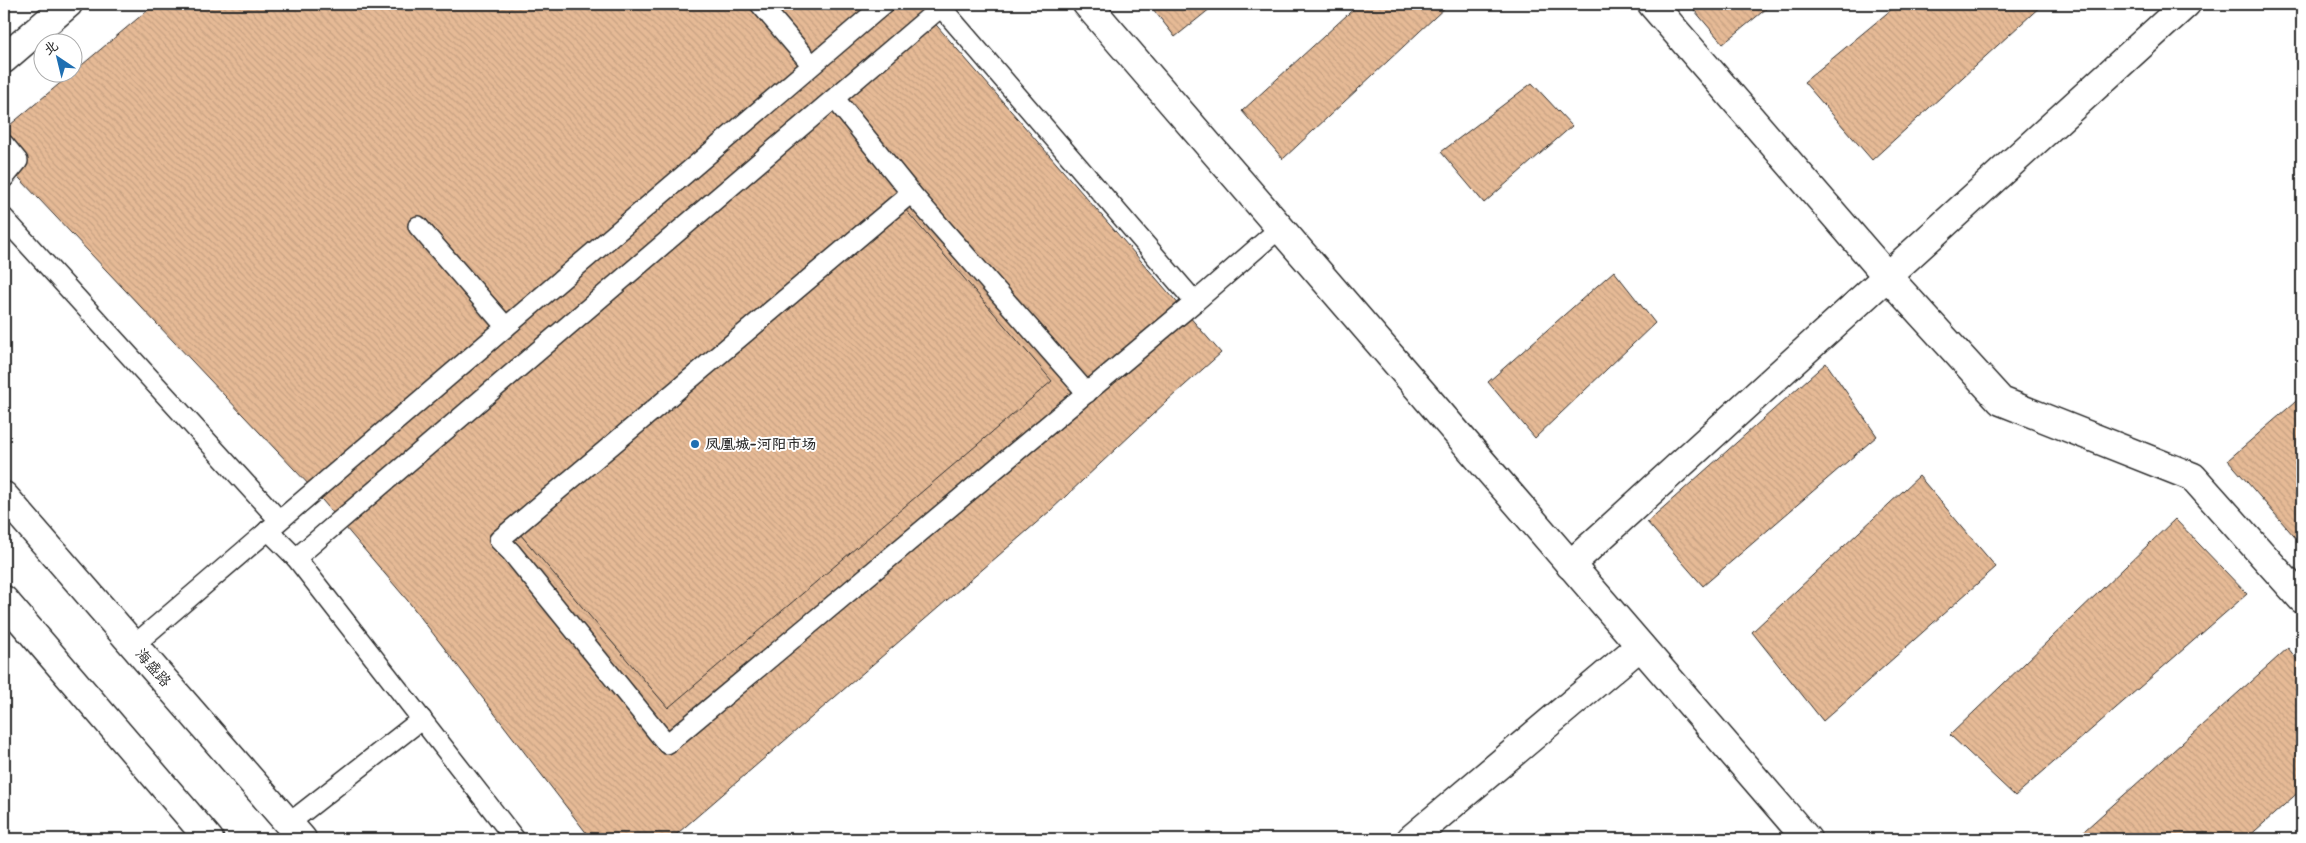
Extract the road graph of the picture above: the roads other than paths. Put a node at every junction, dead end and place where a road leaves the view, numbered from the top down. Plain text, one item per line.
1 (68, 4) edge
2 (760, 4) edge
3 (884, 4) edge
4 (1086, 4) edge
5 (1652, 4) edge
6 (2186, 4) edge
7 (940, 5) edge
8 (4, 59) edge
9 (812, 65) junction
10 (835, 99) junction
11 (4, 144) edge
12 (4, 178) edge
13 (911, 193) junction
14 (4, 218) edge
15 (418, 226) dead end
16 (1280, 228) junction
17 (1887, 276) junction
18 (1195, 302) junction
19 (506, 327) junction
20 (1087, 393) junction
21 (4, 496) edge
22 (273, 526) junction
23 (296, 558) junction
24 (1570, 565) junction
25 (2302, 599) edge
26 (4, 600) edge
27 (134, 646) junction
28 (1640, 646) junction
29 (422, 719) junction
30 (295, 831) edge
31 (209, 839) edge
32 (515, 839) edge
33 (1411, 839) edge
34 (1806, 839) edge

1 - 8 street
2 - 9 lane
3 - 9 lane
4 - 16 street
5 - 17 street
6 - 17 street
7 - 10 lane
7 - 18 lane
9 - 19 lane
10 - 13 lane
10 - 23 lane
11 - 12 lane
13 - 20 lane
13 - 20 lane
14 - 22 lane
15 - 19 lane
16 - 18 lane
16 - 24 street
17 - 24 street
17 - 25 street
18 - 20 lane
19 - 22 lane
21 - 27 street, 海盛路
22 - 23 lane
22 - 27 lane
23 - 29 lane
24 - 28 street
26 - 31 street
27 - 30 street, 海盛路
28 - 33 street
28 - 34 street
29 - 30 lane
29 - 32 lane

